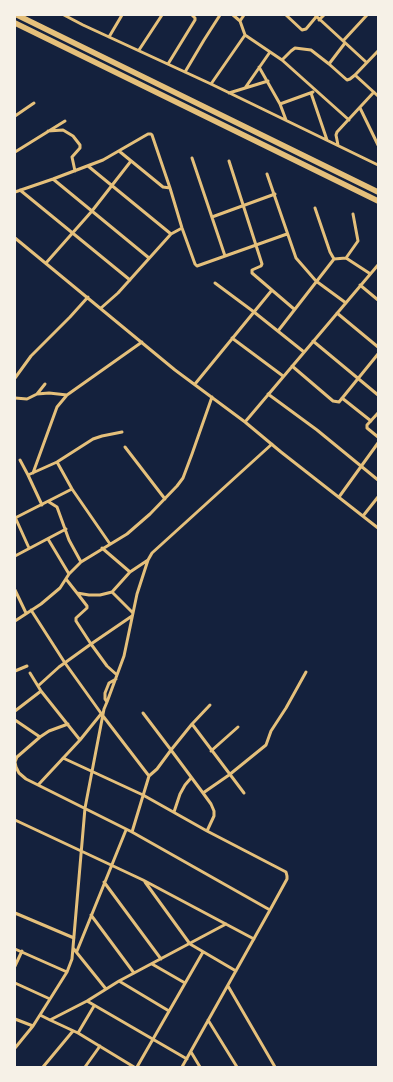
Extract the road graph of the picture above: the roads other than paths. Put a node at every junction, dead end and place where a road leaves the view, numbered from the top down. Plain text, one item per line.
1 (17, 15) edge
2 (64, 15) edge
3 (122, 15) edge
4 (162, 15) edge
5 (192, 15) edge
6 (220, 15) edge
7 (233, 15) edge
8 (244, 15) edge
9 (286, 15) edge
10 (324, 15) edge
11 (367, 15) edge
12 (317, 17) edge
13 (240, 21) junction
14 (15, 23) edge
15 (245, 35) junction
16 (109, 37) junction
17 (344, 42) junction
18 (139, 50) junction
19 (378, 51) edge
20 (270, 52) junction
21 (374, 55) junction
22 (378, 58) edge
23 (282, 60) junction
24 (366, 62) junction
25 (168, 64) junction
26 (330, 64) junction
27 (259, 67) junction
28 (185, 72) junction
29 (354, 75) junction
30 (268, 81) junction
31 (211, 84) junction
32 (245, 88) junction
33 (316, 90) junction
34 (374, 92) junction
35 (311, 93) junction
36 (229, 94) junction
37 (378, 96) edge
38 (34, 103) dead end
39 (280, 104) junction
40 (360, 108) junction
41 (15, 116) edge
42 (286, 120) junction
43 (349, 120) junction
44 (65, 121) dead end
45 (48, 131) junction
46 (327, 140) junction
47 (338, 145) junction
48 (378, 145) edge
49 (119, 151) junction
50 (15, 152) edge
51 (192, 158) dead end
52 (131, 161) junction
53 (229, 161) dead end
54 (378, 165) edge
55 (88, 166) junction
56 (75, 171) junction
57 (267, 174) dead end
58 (53, 179) junction
59 (112, 185) junction
60 (170, 188) junction
61 (20, 190) junction
62 (15, 192) edge
63 (378, 192) edge
64 (275, 194) junction
65 (378, 201) edge
66 (243, 206) junction
67 (315, 208) dead end
68 (92, 211) junction
69 (352, 214) dead end
70 (212, 217) junction
71 (182, 228) junction
72 (73, 234) junction
73 (171, 234) junction
74 (287, 234) junction
75 (15, 238) edge
76 (256, 245) junction
77 (225, 256) junction
78 (149, 258) junction
79 (346, 258) junction
80 (334, 259) junction
81 (46, 263) junction
82 (378, 264) edge
83 (369, 274) junction
84 (130, 280) junction
85 (316, 281) junction
86 (215, 283) dead end
87 (360, 285) junction
88 (272, 290) junction
89 (88, 297) junction
90 (378, 300) edge
91 (346, 303) junction
92 (101, 308) junction
93 (294, 309) junction
94 (254, 312) junction
95 (337, 313) junction
96 (278, 331) junction
97 (232, 338) junction
98 (313, 341) junction
99 (142, 342) junction
100 (378, 346) edge
101 (304, 352) junction
102 (378, 354) edge
103 (292, 366) junction
104 (284, 376) junction
105 (15, 378) edge
106 (358, 378) junction
107 (45, 384) dead end
108 (195, 384) junction
109 (37, 394) junction
110 (268, 394) junction
111 (67, 396) junction
112 (378, 396) edge
113 (15, 397) edge
114 (212, 397) junction
115 (342, 398) junction
116 (378, 413) edge
117 (371, 421) junction
118 (245, 422) junction
119 (122, 432) dead end
120 (378, 437) edge
121 (378, 443) edge
122 (272, 444) junction
123 (125, 447) dead end
124 (20, 460) dead end
125 (57, 462) junction
126 (362, 467) junction
127 (33, 473) junction
128 (28, 475) junction
129 (378, 480) edge
130 (72, 489) junction
131 (339, 497) junction
132 (378, 497) edge
133 (165, 499) junction
134 (49, 502) junction
135 (42, 505) junction
136 (363, 516) junction
137 (15, 518) edge
138 (378, 528) edge
139 (66, 529) junction
140 (48, 539) junction
141 (110, 544) junction
142 (29, 548) junction
143 (102, 548) junction
144 (15, 556) edge
145 (148, 560) junction
146 (81, 562) junction
147 (130, 572) junction
148 (69, 574) junction
149 (66, 578) junction
150 (15, 590) edge
151 (112, 592) junction
152 (77, 593) junction
153 (31, 610) junction
154 (26, 613) junction
155 (133, 614) junction
156 (15, 621) edge
157 (91, 644) junction
158 (65, 664) junction
159 (27, 666) dead end
160 (15, 671) edge
161 (306, 672) dead end
162 (30, 673) dead end
163 (116, 677) junction
164 (38, 686) junction
165 (40, 691) junction
166 (210, 705) dead end
167 (15, 711) edge
168 (143, 713) dead end
169 (102, 715) junction
170 (15, 720) edge
171 (68, 724) junction
172 (192, 724) junction
173 (238, 727) dead end
174 (40, 737) junction
175 (80, 740) junction
176 (170, 750) junction
177 (211, 751) junction
178 (16, 757) edge
179 (63, 758) junction
180 (93, 772) junction
181 (229, 775) junction
182 (149, 776) junction
183 (191, 778) junction
184 (39, 784) junction
185 (203, 793) junction
186 (244, 793) dead end
187 (143, 795) junction
188 (85, 808) junction
189 (174, 812) junction
190 (15, 820) edge
191 (126, 830) junction
192 (207, 831) junction
193 (132, 832) junction
194 (81, 850) junction
195 (111, 865) junction
196 (144, 880) junction
197 (104, 882) junction
198 (270, 910) junction
199 (15, 912) edge
200 (92, 916) junction
201 (226, 924) junction
202 (74, 938) junction
203 (254, 939) junction
204 (190, 944) junction
205 (15, 948) edge
206 (73, 948) junction
207 (22, 951) junction
208 (77, 951) junction
209 (203, 952) junction
210 (161, 959) junction
211 (152, 964) junction
212 (15, 966) edge
213 (236, 971) junction
214 (68, 972) junction
215 (134, 973) junction
216 (119, 982) junction
217 (15, 983) edge
218 (185, 983) junction
219 (228, 986) junction
220 (106, 989) junction
221 (50, 999) junction
222 (87, 1001) junction
223 (94, 1006) junction
224 (169, 1011) junction
225 (40, 1015) junction
226 (15, 1019) edge
227 (50, 1020) junction
228 (208, 1020) junction
229 (33, 1026) junction
230 (73, 1031) junction
231 (78, 1033) junction
232 (153, 1039) junction
233 (100, 1046) junction
234 (15, 1048) edge
235 (191, 1052) junction
236 (187, 1059) junction
237 (86, 1066) edge
238 (43, 1067) edge
239 (92, 1067) edge
240 (135, 1067) edge
241 (182, 1067) edge
242 (200, 1067) edge
243 (237, 1067) edge
244 (275, 1067) edge

1 - 63 highway
2 - 16 street
3 - 16 street
4 - 18 street
5 - 25 street
6 - 28 street
7 - 13 street
8 - 13 street
9 - 12 street
10 - 12 street
11 - 17 street
12 - 17 street
13 - 15 street
14 - 65 highway
15 - 20 street
15 - 31 street
16 - 18 street
17 - 24 street
17 - 26 street
18 - 25 street
19 - 21 street
20 - 23 street
20 - 27 street
21 - 22 street
21 - 24 street
23 - 26 street
23 - 33 street
24 - 29 street
25 - 28 street
26 - 29 street
27 - 30 street
27 - 32 street
28 - 31 street
29 - 34 street
30 - 32 street
30 - 39 street
31 - 36 street
32 - 36 street
33 - 35 street
33 - 43 street
34 - 37 street
34 - 40 street
35 - 39 street
35 - 46 street
36 - 42 street
38 - 41 street
39 - 42 street
40 - 43 street
40 - 48 street
42 - 46 street
43 - 47 street
44 - 45 street
45 - 50 street
45 - 56 street
46 - 47 street
47 - 54 street
49 - 52 street
49 - 55 street
49 - 60 street
51 - 70 street
52 - 59 street
52 - 60 street
53 - 66 street
55 - 56 street
55 - 59 street
56 - 58 street
57 - 64 street
58 - 61 street
58 - 68 street
59 - 68 street
59 - 73 street
60 - 71 street
61 - 62 street
61 - 72 street
64 - 66 street
64 - 74 street
66 - 70 street
66 - 76 street
67 - 80 street
68 - 72 street
68 - 78 street
69 - 79 street
70 - 77 street
71 - 73 street
71 - 77 street
72 - 81 street
72 - 84 street
73 - 78 street
74 - 76 street
74 - 85 street
75 - 81 street
76 - 77 street
76 - 88 street
78 - 84 street
79 - 80 street
79 - 83 street
80 - 85 street
81 - 89 street
82 - 83 street
83 - 87 street
84 - 92 street
85 - 91 street
85 - 93 street
86 - 94 street
87 - 90 street
87 - 91 street
88 - 93 street
88 - 94 street
89 - 92 street
89 - 105 street
91 - 95 street
92 - 99 street
93 - 96 street
94 - 96 street
94 - 97 street
95 - 98 street
95 - 100 street
96 - 101 street
97 - 104 street
97 - 108 street
98 - 101 street
98 - 106 street
99 - 108 street
99 - 111 street
101 - 103 street
102 - 106 street
103 - 104 street
103 - 115 street
104 - 110 street
106 - 112 street
106 - 115 street
107 - 109 street
108 - 114 street
109 - 111 street
109 - 113 street
110 - 118 street
110 - 126 street
111 - 127 street
114 - 118 street
114 - 133 street
115 - 117 street
116 - 117 street
117 - 120 street
118 - 122 street
119 - 125 street
121 - 126 street
122 - 131 street
122 - 145 street
123 - 133 street
124 - 128 street
125 - 127 street
125 - 130 street
126 - 129 street
126 - 131 street
127 - 128 street
128 - 135 street
130 - 134 street
130 - 141 street
131 - 136 street
132 - 136 street
133 - 141 street
134 - 135 street
134 - 139 street
135 - 137 street
136 - 138 street
137 - 142 street
139 - 140 street
139 - 146 street
140 - 142 street
140 - 148 street
141 - 143 street
142 - 144 street
143 - 146 street
143 - 147 street
145 - 147 street
145 - 155 street
146 - 148 street
147 - 151 street
148 - 149 street
149 - 152 street
149 - 153 street
150 - 154 street
151 - 152 street
151 - 155 street
152 - 157 street
153 - 154 street
153 - 158 street
154 - 156 street
155 - 157 street
155 - 163 street
157 - 158 street
157 - 163 street
158 - 164 street
158 - 169 street
159 - 160 street
161 - 181 street
162 - 164 street
163 - 169 street
164 - 165 street
165 - 167 street
165 - 171 street
166 - 172 street
168 - 176 street
169 - 175 street
169 - 180 street
169 - 182 street
170 - 174 street
171 - 174 street
171 - 175 street
172 - 176 street
172 - 177 street
173 - 177 street
174 - 178 street
175 - 179 street
176 - 182 street
176 - 183 street
177 - 181 street
178 - 184 street
179 - 180 street
179 - 184 street
180 - 187 street
180 - 188 street
181 - 185 street
181 - 186 street
182 - 187 street
183 - 185 street
183 - 189 street
184 - 188 street
185 - 192 street
187 - 189 street
187 - 193 street
188 - 191 street
188 - 194 street
189 - 192 street
190 - 194 street
191 - 193 street
191 - 195 street
192 - 198 street
193 - 198 street
194 - 195 street
194 - 202 street
195 - 196 street
195 - 197 street
196 - 201 street
196 - 204 street
197 - 200 street
197 - 210 street
198 - 203 street
199 - 202 street
200 - 208 street
200 - 215 street
201 - 203 street
201 - 204 street
202 - 206 street
203 - 213 street
204 - 209 street
204 - 210 street
205 - 207 street
206 - 208 street
206 - 214 street
207 - 212 street
207 - 214 street
208 - 220 street
209 - 213 street
209 - 218 street
210 - 211 street
211 - 215 street
211 - 218 street
213 - 219 street
214 - 221 street
215 - 216 street
216 - 220 street
216 - 224 street
217 - 221 street
218 - 224 street
219 - 228 street
219 - 244 street
220 - 222 street
221 - 225 street
222 - 223 street
222 - 227 street
223 - 231 street
223 - 232 street
224 - 232 street
225 - 227 street
225 - 229 street
226 - 229 street
227 - 230 street
228 - 235 street
228 - 243 street
229 - 234 street
230 - 231 street
230 - 238 street
231 - 233 street
232 - 236 street
232 - 240 street
233 - 237 street
233 - 240 street
235 - 236 street
235 - 242 street
236 - 241 street
237 - 239 street

